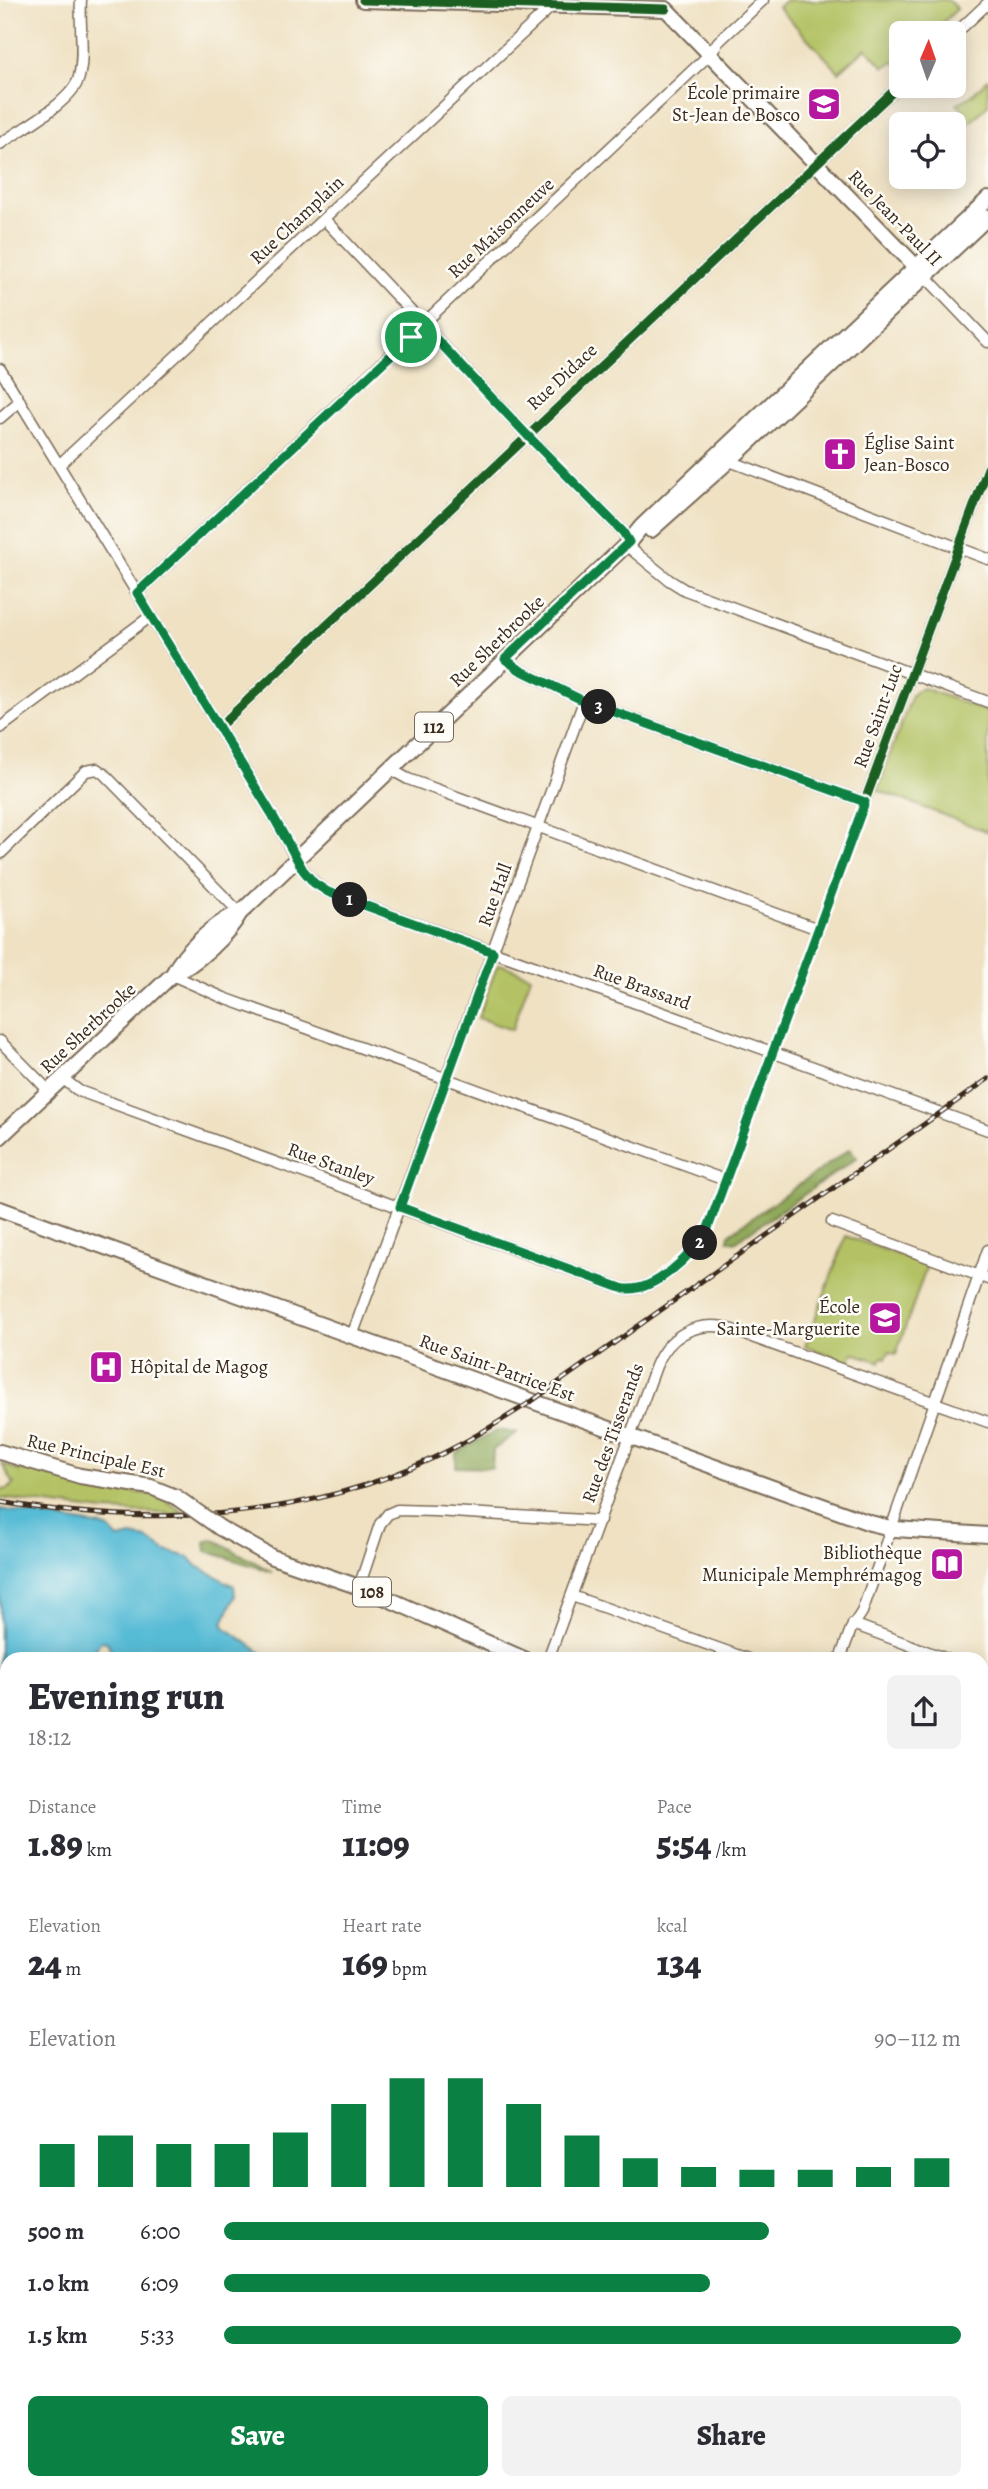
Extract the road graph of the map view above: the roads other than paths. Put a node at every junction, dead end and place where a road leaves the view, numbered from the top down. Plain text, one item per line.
1 (82, 0) edge
2 (363, 0) edge
3 (763, 0) edge
4 (556, 3) edge
5 (988, 3) edge
6 (662, 4) edge
7 (966, 24) edge
8 (710, 54) junction
9 (889, 95) edge
10 (0, 144) edge
11 (816, 163) junction
12 (988, 199) edge
13 (988, 217) edge
14 (324, 219) junction
15 (921, 272) junction
16 (423, 325) junction
17 (988, 342) edge
18 (0, 369) edge
19 (20, 401) junction
20 (0, 418) edge
21 (527, 435) junction
22 (722, 458) junction
23 (59, 465) junction
24 (988, 468) edge
25 (629, 542) junction
26 (959, 548) junction
27 (988, 559) edge
28 (137, 593) junction
29 (151, 616) junction
30 (505, 659) junction
31 (912, 675) junction
32 (584, 701) junction
33 (988, 702) edge
34 (219, 727) junction
35 (0, 729) edge
36 (390, 769) junction
37 (865, 802) junction
38 (539, 827) junction
39 (0, 854) edge
40 (296, 859) junction
41 (240, 913) junction
42 (818, 929) junction
43 (493, 952) junction
44 (172, 975) junction
45 (0, 1041) edge
46 (772, 1053) junction
47 (62, 1078) junction
48 (447, 1080) junction
49 (50, 1091) junction
50 (988, 1130) edge
51 (0, 1137) edge
52 (724, 1180) junction
53 (400, 1207) junction
54 (0, 1209) edge
55 (832, 1222) dead end
56 (988, 1250) edge
57 (983, 1278) edge
58 (631, 1290) joint
59 (352, 1336) junction
60 (934, 1402) junction
61 (988, 1422) edge
62 (631, 1436) junction
63 (0, 1452) edge
64 (600, 1521) junction
65 (890, 1528) junction
66 (988, 1535) edge
67 (359, 1587) junction
68 (572, 1596) junction
69 (853, 1624) junction
70 (508, 1652) edge
71 (551, 1652) edge
72 (728, 1652) edge
73 (843, 1652) edge
74 (928, 1652) edge

1 - 10 street
2 - 4 main road
3 - 8 street, Rue Maisonneuve
4 - 6 main road
4 - 14 street, Rue Champlain
5 - 7 street
6 - 8 main road, Rue Jean-Paul II
8 - 11 main road, Rue Jean-Paul II
8 - 16 street, Rue Maisonneuve
9 - 11 street, Rue Didace
11 - 15 main road, Rue Jean-Paul II
11 - 21 street, Rue Didace
12 - 15 main road, Rue Sherbrooke / 112
13 - 15 main road, Rue Sherbrooke / 112
14 - 16 street
14 - 23 street, Rue Champlain
15 - 17 street, Rue Jean-Paul II
15 - 22 main road, Rue Sherbrooke / 112
16 - 21 street
16 - 28 street, Rue Maisonneuve
18 - 19 street, Rue Brassard
19 - 20 street
19 - 23 street, Rue Brassard
21 - 25 street
21 - 34 street, Rue Didace
22 - 25 main road, Rue Sherbrooke / 112
22 - 26 street
23 - 28 street, Rue Brassard
24 - 26 street, Rue Saint-Luc
25 - 30 main road, Rue Sherbrooke / 112
25 - 31 street
26 - 27 street
26 - 31 street, Rue Saint-Luc
28 - 29 street, Rue Brassard
29 - 34 street, Rue Brassard
29 - 35 street
30 - 32 street
30 - 36 main road, Rue Sherbrooke / 112
31 - 33 street
31 - 37 street, Rue Saint-Luc
32 - 37 street
32 - 38 street, Rue Hall
34 - 40 street, Rue Brassard
36 - 38 street
36 - 40 main road, Rue Sherbrooke / 112
37 - 42 street, Rue Saint-Luc
38 - 42 street
38 - 43 street, Rue Hall
39 - 41 street
40 - 41 main road, Rue Sherbrooke / 112
40 - 43 street, Rue Brassard
41 - 44 main road, Rue Sherbrooke / 112
42 - 46 street, Rue Saint-Luc
43 - 46 street, Rue Brassard
43 - 48 street, Rue Hall
44 - 47 main road, Rue Sherbrooke / 112
44 - 48 street
45 - 49 street
46 - 50 street, Rue Brassard
46 - 52 street, Rue Saint-Luc
47 - 49 main road, Rue Sherbrooke / 112
47 - 53 street, Rue Stanley
48 - 52 street
48 - 53 street, Rue Hall
49 - 51 main road, Rue Sherbrooke / 112
52 - 58 street, Rue Saint-Luc
53 - 58 street, Rue Stanley
53 - 59 street, Rue Hall
54 - 59 main road, Rue Saint-Patrice Est
55 - 57 street
56 - 57 street
57 - 60 street
59 - 62 main road, Rue Saint-Patrice Est
60 - 61 street, Rue des Tisserands
60 - 62 street, Rue des Tisserands
60 - 65 street
62 - 64 street, Rue des Tisserands
62 - 65 main road, Rue Saint-Patrice Est
63 - 67 main road, Rue Principale Est / 108, bridge
64 - 67 street
64 - 68 street, Rue des Tisserands
65 - 66 main road, Rue Saint-Patrice Est
65 - 69 street
67 - 70 main road, Rue Principale Est / 108
68 - 71 street, Rue des Tisserands
68 - 72 street
69 - 73 street
69 - 74 street

